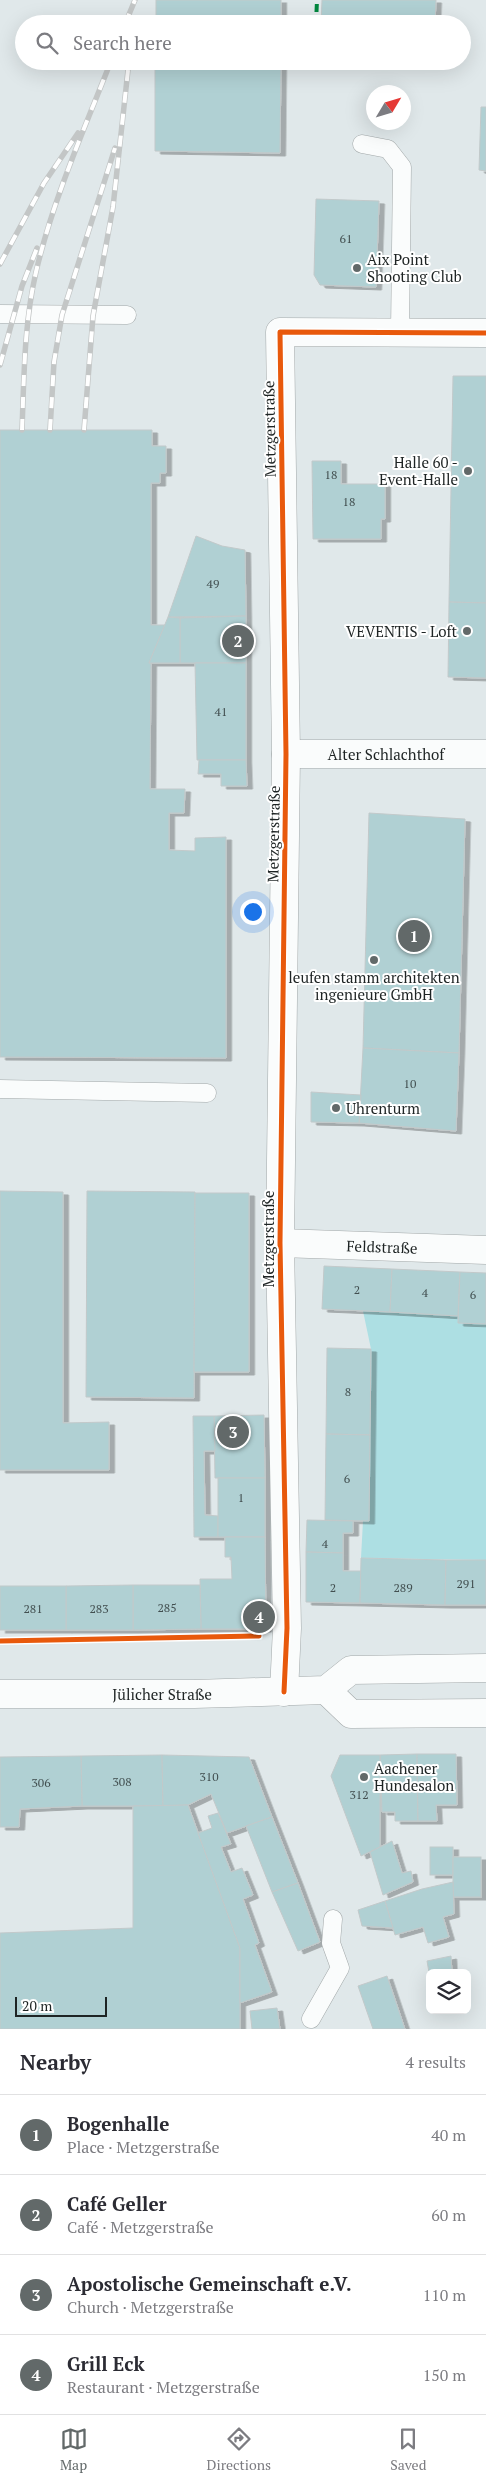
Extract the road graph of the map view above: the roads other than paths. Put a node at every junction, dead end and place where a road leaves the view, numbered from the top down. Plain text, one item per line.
1 (362, 144) dead end
2 (0, 314) edge
3 (127, 315) dead end
4 (400, 332) junction
5 (486, 333) edge
6 (286, 754) junction
7 (486, 754) edge
8 (0, 1090) edge
9 (207, 1093) dead end
10 (280, 1243) junction
11 (486, 1250) edge
12 (486, 1668) edge
13 (326, 1690) junction
14 (284, 1692) junction
15 (0, 1694) edge
16 (486, 1713) edge
17 (333, 1919) dead end
18 (311, 2019) dead end

1 - 4 lane
2 - 3 lane
4 - 5 street, Metzgerstraße
4 - 6 street, Metzgerstraße
6 - 7 street, Alter Schlachthof
6 - 10 street, Metzgerstraße
8 - 9 lane
10 - 11 street, Feldstraße
10 - 14 street, Metzgerstraße
12 - 13 street
13 - 14 street, Jülicher Straße
13 - 16 street
14 - 15 street, Jülicher Straße
17 - 18 lane

